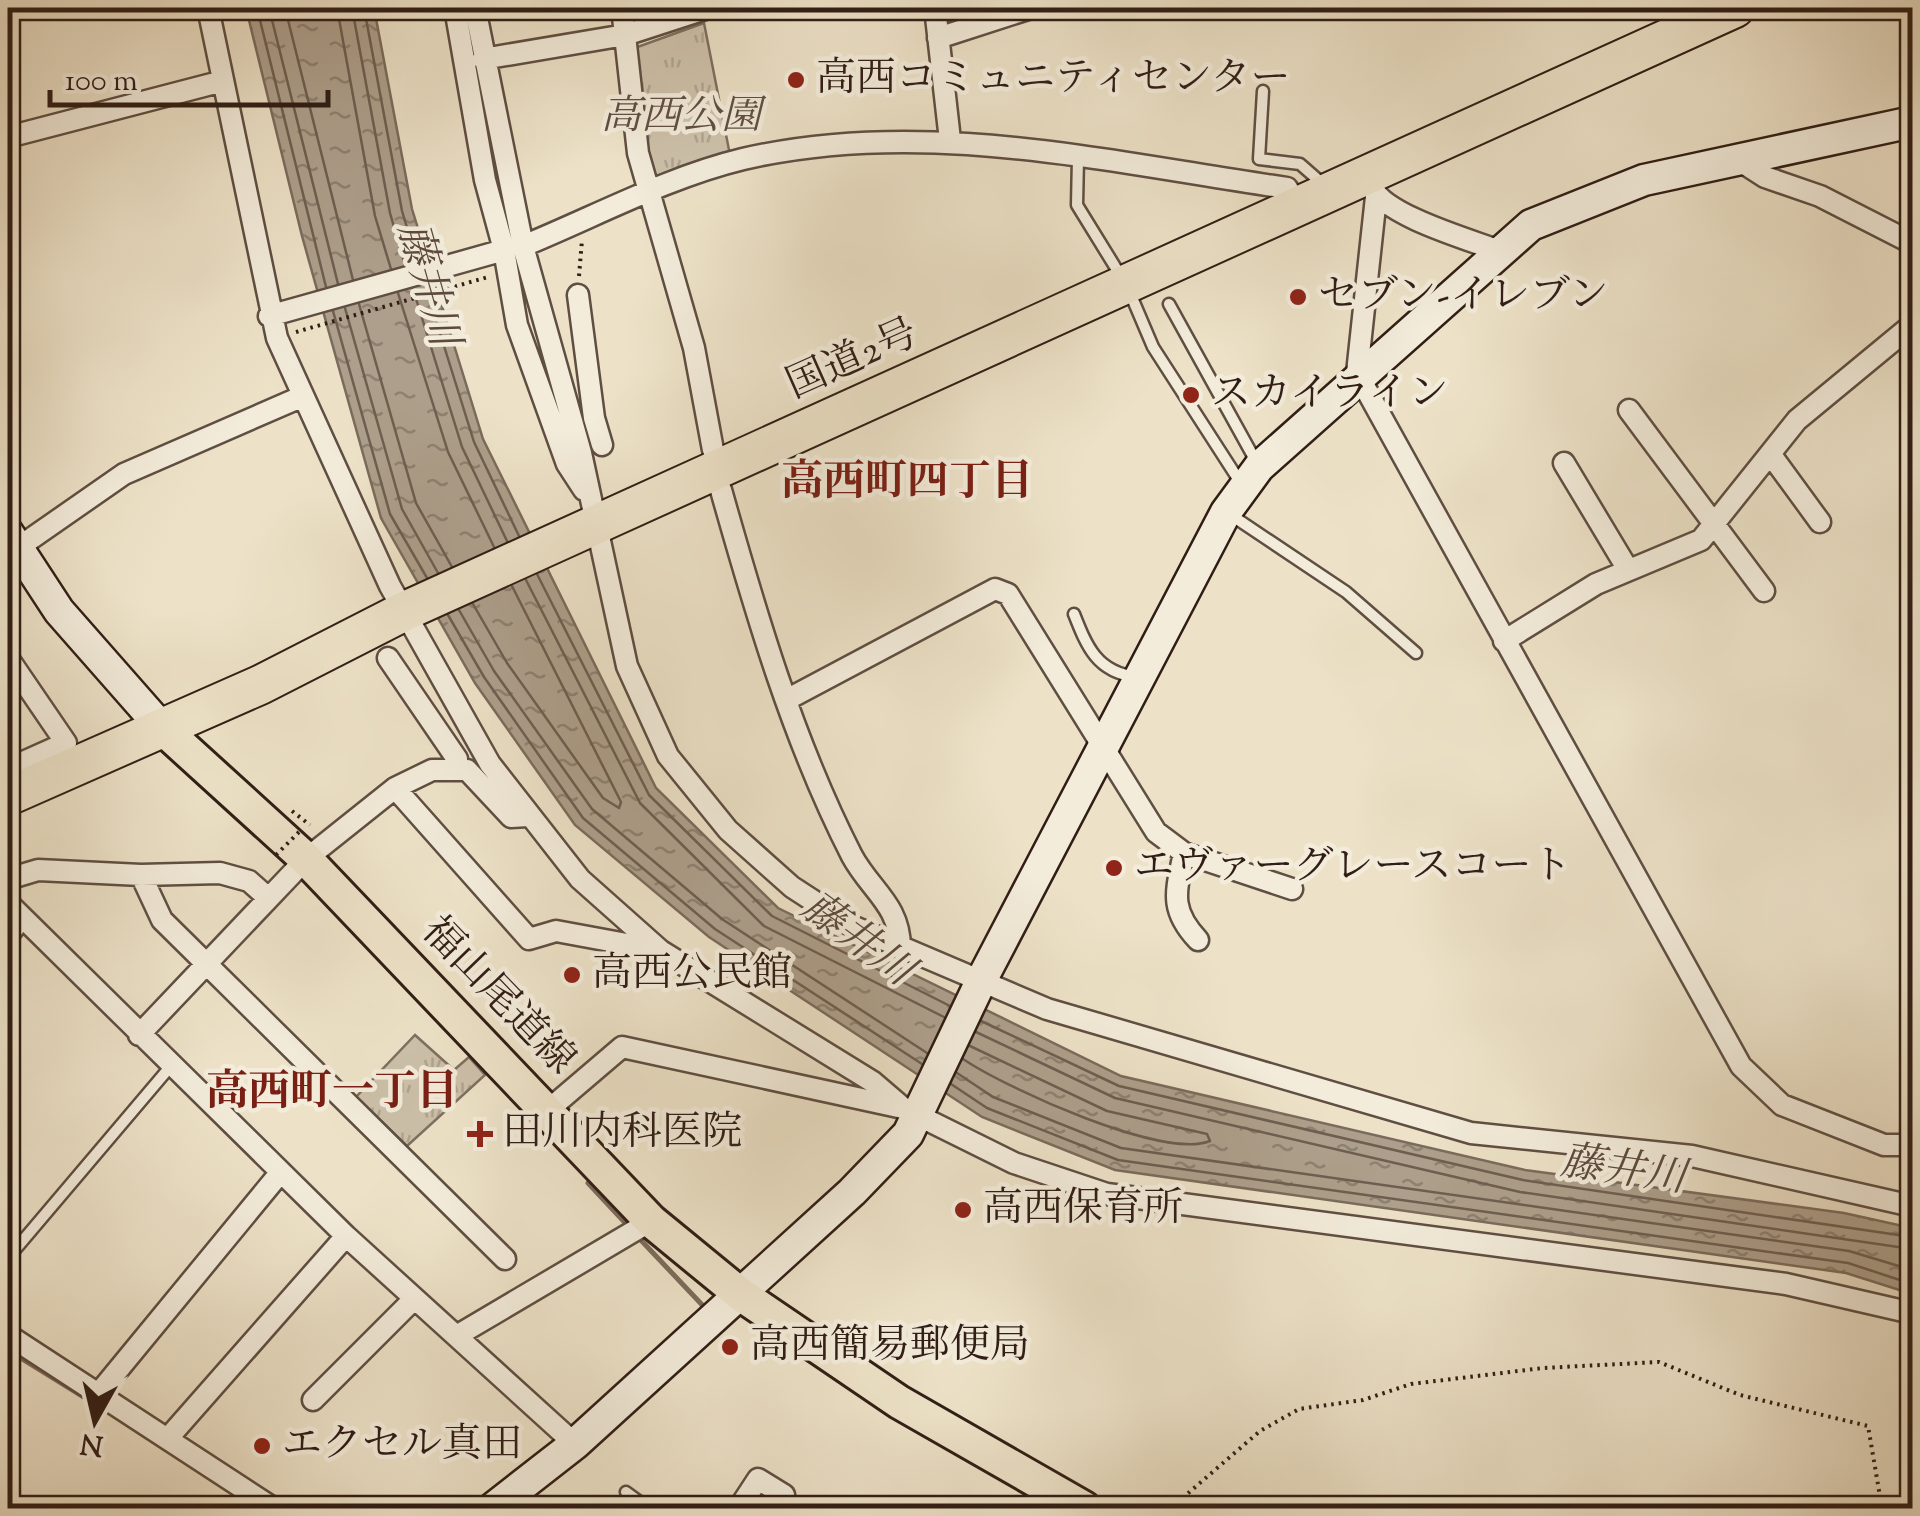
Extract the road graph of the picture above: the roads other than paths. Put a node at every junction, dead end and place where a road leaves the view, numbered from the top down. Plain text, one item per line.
1 (208, 8) edge
2 (456, 8) edge
3 (475, 8) edge
4 (622, 8) edge
5 (708, 8) edge
6 (934, 8) edge
7 (1031, 8) edge
8 (1735, 8) edge
9 (1676, 20) edge
10 (625, 35) junction
11 (938, 38) junction
12 (483, 58) junction
13 (223, 81) junction
14 (1263, 91) dead end
15 (1912, 122) edge
16 (8, 137) edge
17 (950, 140) junction
18 (1734, 157) junction
19 (1078, 158) junction
20 (1372, 187) junction
21 (649, 194) junction
22 (1315, 200) junction
23 (1912, 243) edge
24 (1502, 252) junction
25 (512, 256) junction
26 (1126, 286) junction
27 (578, 296) road end
28 (1169, 304) dead end
29 (269, 316) junction
30 (1912, 325) edge
31 (1362, 380) junction
32 (301, 397) junction
33 (1629, 410) dead end
34 (594, 418) junction
35 (574, 429) junction
36 (602, 445) dead end
37 (713, 450) dead end
38 (1771, 454) junction
39 (1564, 463) dead end
40 (1242, 488) junction
41 (721, 490) dead end
42 (589, 520) junction
43 (1820, 522) dead end
44 (1715, 526) junction
45 (11, 545) edge
46 (1627, 568) junction
47 (1764, 591) dead end
48 (404, 611) junction
49 (1074, 614) dead end
50 (1504, 642) junction
51 (1416, 654) dead end
52 (8, 658) edge
53 (388, 658) dead end
54 (1142, 678) junction
55 (788, 699) junction
56 (161, 726) junction
57 (1103, 753) junction
58 (8, 768) edge
59 (455, 770) junction
60 (395, 788) junction
61 (8, 796) edge
62 (528, 816) junction
63 (295, 848) junction
64 (1184, 853) junction
65 (141, 876) junction
66 (8, 879) edge
67 (1292, 889) dead end
68 (266, 897) junction
69 (12, 919) edge
70 (1198, 940) dead end
71 (648, 944) junction
72 (900, 948) junction
73 (206, 962) junction
74 (979, 986) junction
75 (139, 1035) junction
76 (170, 1066) junction
77 (916, 1109) junction
78 (548, 1111) junction
79 (1912, 1146) edge
80 (280, 1174) junction
81 (1912, 1206) edge
82 (651, 1221) junction
83 (346, 1236) junction
84 (8, 1258) edge
85 (506, 1259) dead end
86 (740, 1294) junction
87 (413, 1300) junction
88 (1912, 1314) edge
89 (458, 1336) junction
90 (13, 1349) edge
91 (99, 1392) junction
92 (313, 1400) dead end
93 (169, 1437) junction
94 (575, 1444) junction
95 (626, 1492) dead end
96 (784, 1495) dead end
97 (274, 1508) edge
98 (493, 1508) edge
99 (648, 1508) edge
100 (667, 1508) edge
101 (678, 1508) edge
102 (739, 1508) edge
103 (1084, 1508) edge

1 - 13 street
2 - 25 street
3 - 12 street
4 - 10 street
5 - 10 street
6 - 11 street
7 - 11 street
8 - 9 highway, 国道2号
9 - 20 highway, 国道2号
10 - 12 street
10 - 21 street
11 - 17 street
12 - 25 street
13 - 16 street
13 - 29 street
14 - 22 lane
15 - 18 street
17 - 19 street
17 - 21 street
18 - 23 street
18 - 24 street
19 - 22 street
19 - 26 lane
20 - 22 highway, 国道2号
20 - 24 street
20 - 31 street
21 - 25 street
21 - 37 street
22 - 26 highway, 国道2号
24 - 31 street
25 - 29 street
25 - 35 street
25 - 42 street
26 - 40 lane
26 - 42 highway, 国道2号
27 - 34 street
28 - 40 lane
29 - 32 street
30 - 38 street
31 - 40 street
31 - 50 street
32 - 45 street
32 - 48 street
33 - 44 street
34 - 35 street
34 - 36 street
35 - 42 street
38 - 43 street
38 - 44 street
39 - 46 street
40 - 51 lane
40 - 54 street
41 - 55 street
42 - 48 highway, 国道2号
42 - 72 street
44 - 46 street
44 - 47 street
45 - 56 street
46 - 50 street
48 - 56 highway, 国道2号
48 - 62 street
49 - 54 lane
50 - 79 street
52 - 58 street
53 - 59 street
54 - 57 street
55 - 57 street
55 - 72 street
56 - 61 highway, 国道2号
56 - 63 main road, 福山尾道線
57 - 64 street
57 - 74 street
59 - 60 street
59 - 62 street
60 - 63 street
60 - 71 street
62 - 71 street
63 - 68 street
63 - 78 main road, 福山尾道線
64 - 67 street
64 - 70 street
65 - 66 street
65 - 68 street
65 - 73 street
68 - 73 street
69 - 75 street
71 - 77 street
72 - 74 street
73 - 75 street
73 - 85 street
74 - 77 street
74 - 81 street
75 - 76 street
76 - 80 street
76 - 84 lane
77 - 78 street
77 - 86 street
77 - 88 street
78 - 82 main road, 福山尾道線
80 - 83 street
80 - 91 street
82 - 86 main road, 福山尾道線
82 - 89 street
83 - 87 street
83 - 93 street
86 - 94 street
86 - 103 main road, 福山尾道線
87 - 89 street
87 - 92 street
89 - 94 street
90 - 91 street
91 - 93 street
93 - 97 street
94 - 98 street
95 - 99 lane
96 - 102 street
100 - 101 lane

